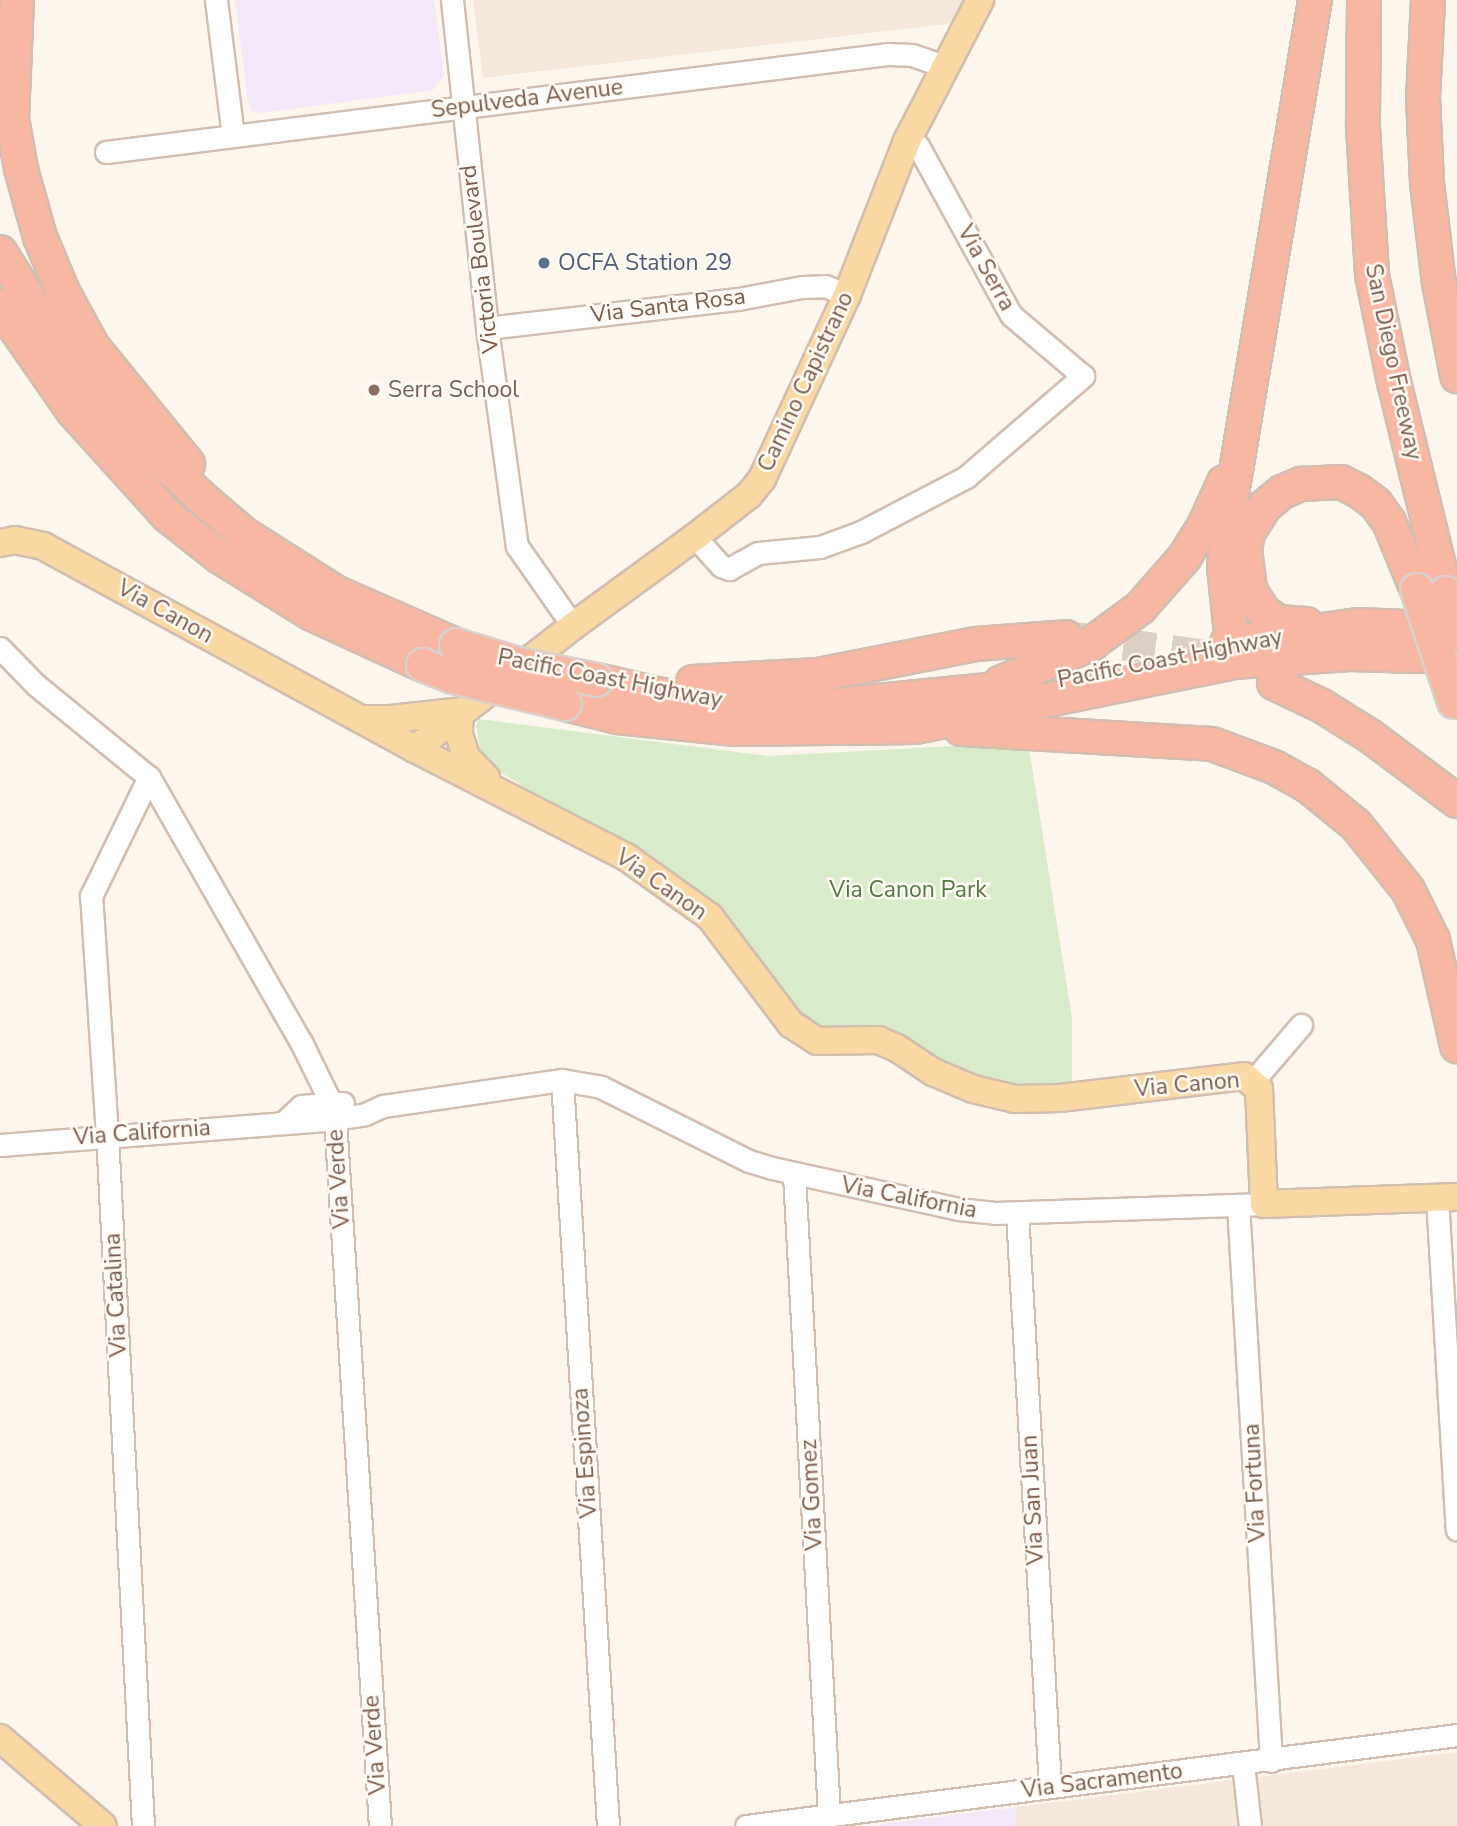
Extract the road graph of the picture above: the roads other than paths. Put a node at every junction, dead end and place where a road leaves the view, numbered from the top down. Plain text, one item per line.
1 (17, 0) edge
2 (216, 0) edge
3 (452, 0) edge
4 (980, 0) edge
5 (1315, 0) edge
6 (1364, 0) edge
7 (1428, 0) edge
8 (946, 67) junction
9 (464, 107) junction
10 (233, 136) junction
11 (907, 141) junction
12 (106, 152) dead end
13 (0, 252) edge
14 (847, 295) junction
15 (0, 306) edge
16 (487, 328) junction
17 (0, 332) edge
18 (1457, 376) edge
19 (1238, 449) junction
20 (168, 516) junction
21 (244, 534) junction
22 (695, 537) junction
23 (0, 543) edge
24 (1432, 592) junction
25 (1381, 624) junction
26 (573, 626) junction
27 (1457, 630) edge
28 (1457, 636) edge
29 (1066, 637) tunnel mouth
30 (0, 648) edge
31 (1233, 652) junction
32 (1457, 657) edge
33 (597, 680) junction
34 (1274, 683) dead end
35 (979, 691) junction
36 (1455, 706) edge
37 (461, 712) junction
38 (360, 719) junction
39 (915, 727) junction
40 (415, 749) junction
41 (149, 777) junction
42 (495, 787) junction
43 (1457, 801) edge
44 (1301, 1025) dead end
45 (1457, 1046) edge
46 (562, 1080) junction
47 (1252, 1081) junction
48 (333, 1111) junction
49 (107, 1135) junction
50 (0, 1145) edge
51 (794, 1175) junction
52 (1447, 1197) edge
53 (1264, 1204) junction
54 (1238, 1205) junction
55 (1017, 1213) junction
56 (1457, 1529) edge
57 (1457, 1735) edge
58 (0, 1738) edge
59 (1271, 1761) junction
60 (1243, 1764) junction
61 (1050, 1787) junction
62 (829, 1815) junction
63 (103, 1826) edge
64 (143, 1826) edge
65 (380, 1826) edge
66 (608, 1826) edge
67 (746, 1826) edge
68 (1250, 1826) edge

1 - 21 highway
2 - 10 street
3 - 9 street, Victoria Boulevard
4 - 8 main road, Camino Capistrano
5 - 19 highway
6 - 24 highway, San Diego Freeway
7 - 18 highway
8 - 9 street, Sepulveda Avenue
8 - 11 main road, Camino Capistrano
9 - 10 street, Sepulveda Avenue
9 - 16 street, Victoria Boulevard
10 - 12 street, Sepulveda Avenue
11 - 14 main road, Camino Capistrano
11 - 22 street, Via Serra
13 - 21 highway, Pacific Coast Highway
14 - 16 street, Via Santa Rosa
14 - 22 main road, Camino Capistrano
15 - 20 highway, Pacific Coast Highway
16 - 26 street, Victoria Boulevard
17 - 20 highway
19 - 31 highway
19 - 35 highway
20 - 39 highway, Pacific Coast Highway, bridge
21 - 33 highway, Pacific Coast Highway, bridge
22 - 26 main road, Camino Capistrano
23 - 38 main road, Via Canon
24 - 25 highway
24 - 28 highway, San Diego Freeway, bridge
24 - 36 highway, bridge
25 - 27 highway, Pacific Coast Highway
25 - 31 highway, Pacific Coast Highway
26 - 37 main road, Camino Capistrano
29 - 33 highway
30 - 41 street, Via Verde
31 - 32 highway, Pacific Coast Highway
31 - 35 highway, Pacific Coast Highway
31 - 39 highway, Pacific Coast Highway
33 - 35 highway, Pacific Coast Highway
34 - 43 highway
37 - 38 main road
37 - 40 main road, Camino Capistrano
37 - 42 main road
38 - 40 main road, Via Canon
39 - 45 highway
40 - 42 main road, Via Canon
41 - 48 street, Via Verde
41 - 49 street, Via Catalina
42 - 47 main road, Via Canon
44 - 47 street, Via Canon
46 - 48 street, Via California
46 - 51 street, Via California
46 - 66 street, Via Espinoza
47 - 53 main road
48 - 49 street, Via California
48 - 65 street, Via Verde
49 - 50 street, Via California
49 - 64 street, Via Catalina
51 - 55 street, Via California
51 - 62 street, Via Gomez
52 - 53 main road, Via California
52 - 56 street
53 - 54 street, Via California
54 - 55 street, Via California
54 - 59 street, Via Fortuna
55 - 61 street, Via San Juan
57 - 59 street, Via Sacramento
58 - 63 main road
59 - 60 street, Via Sacramento
60 - 61 street, Via Sacramento
60 - 68 street
61 - 62 street, Via Sacramento
62 - 67 street, Via Sacramento

